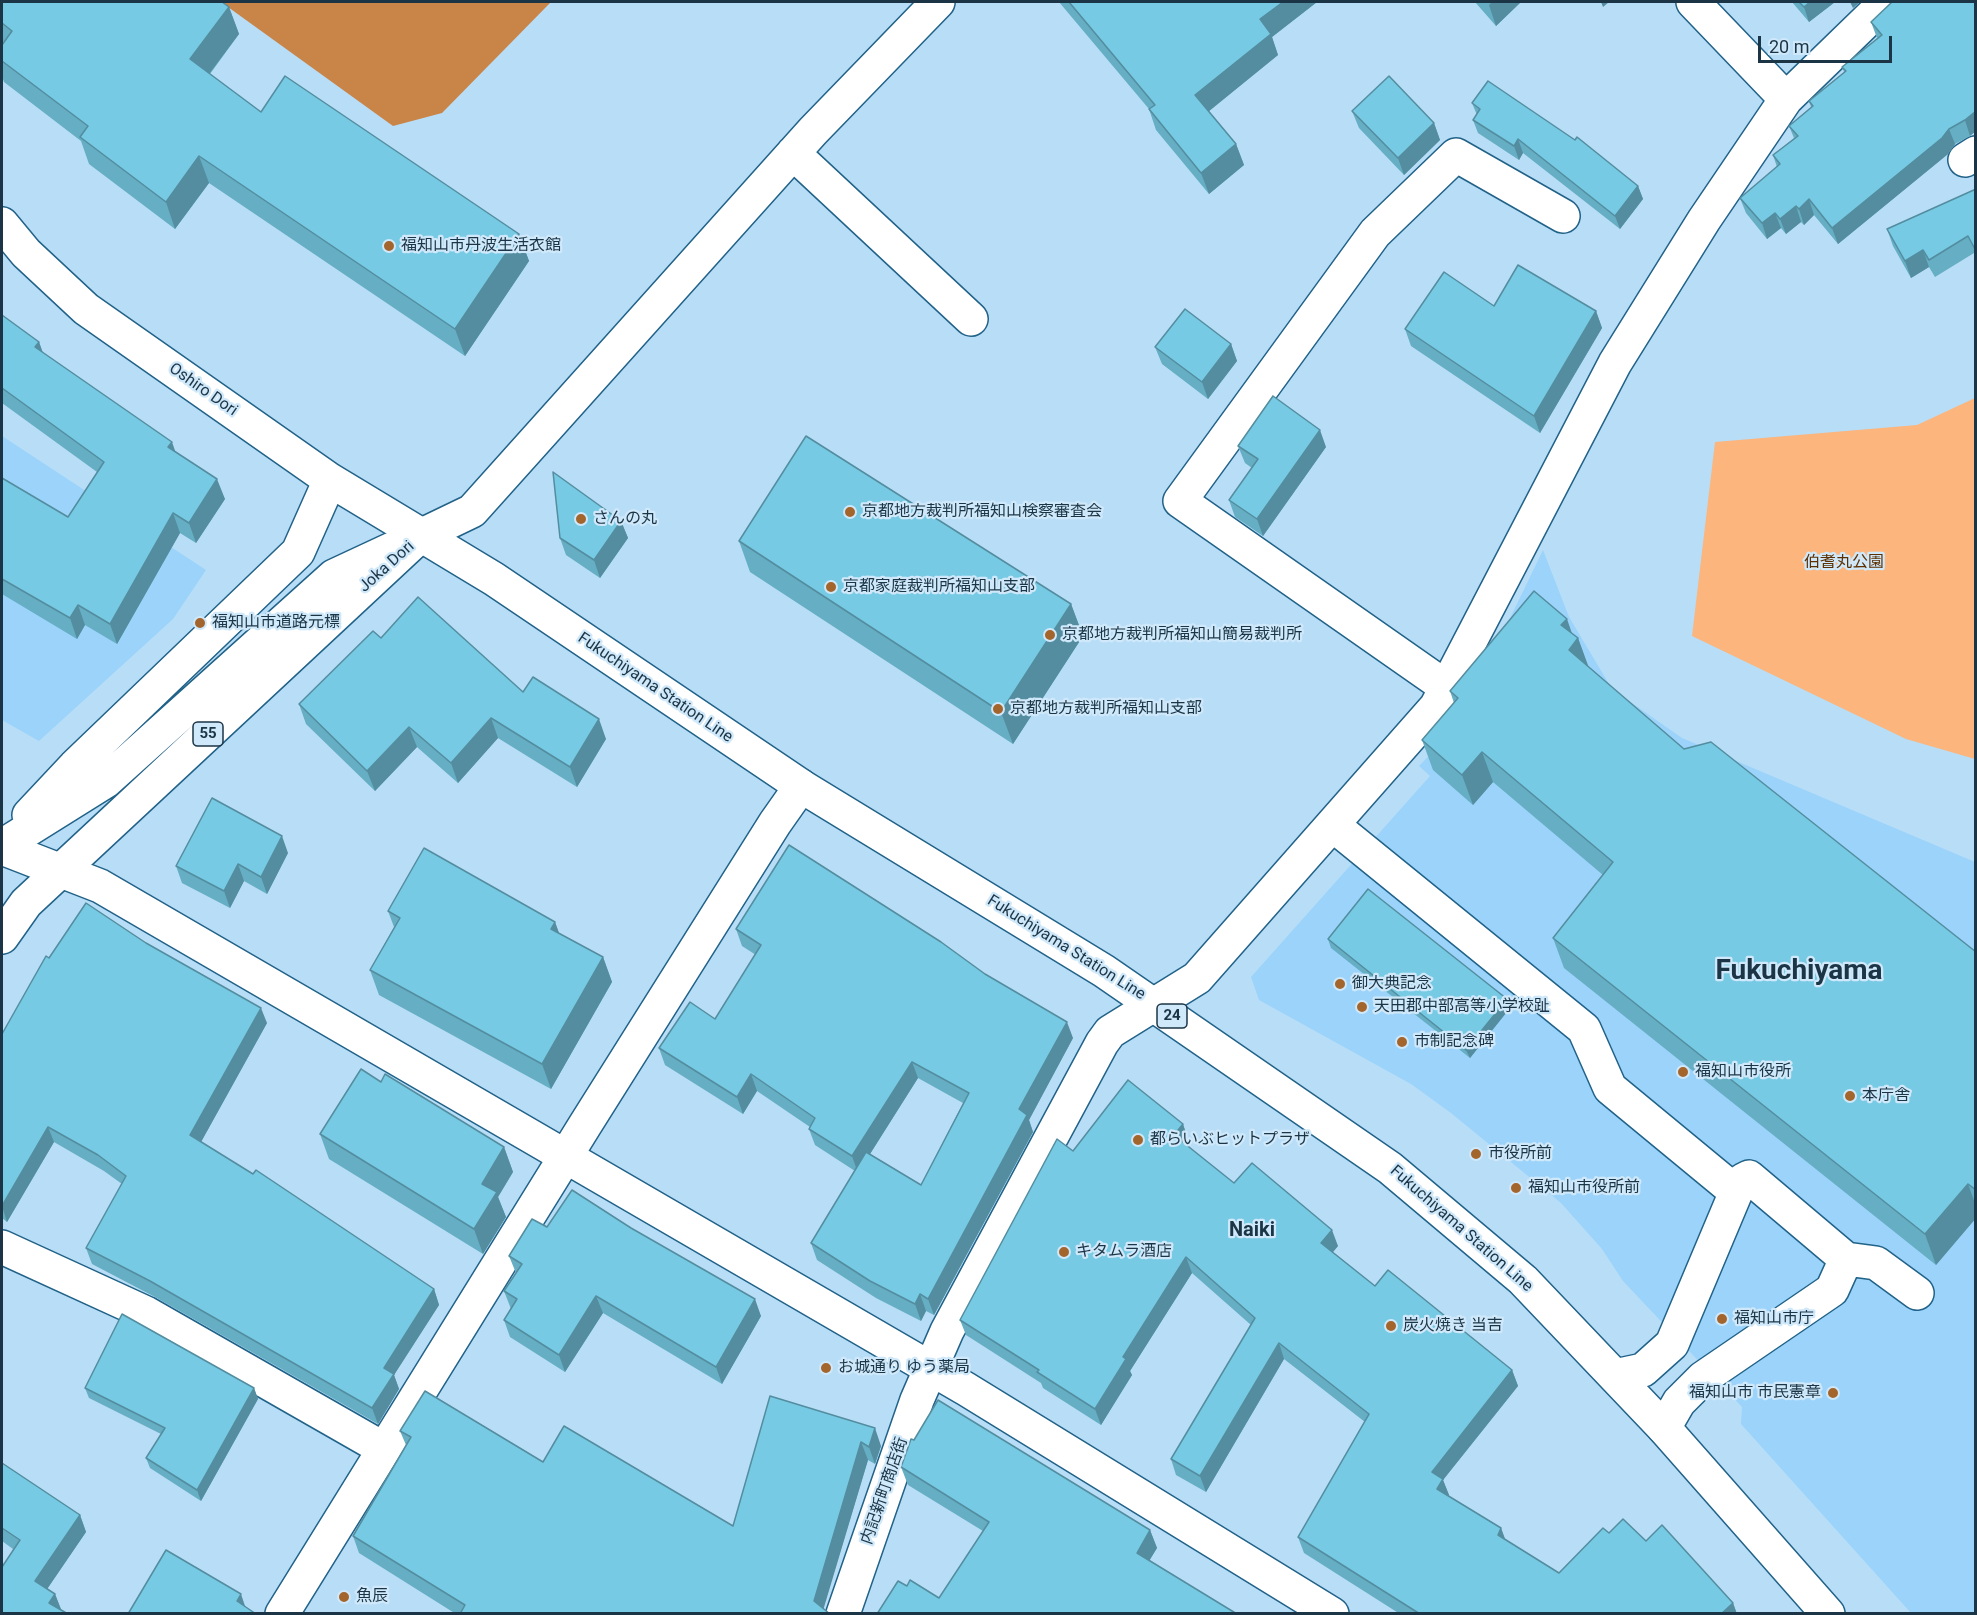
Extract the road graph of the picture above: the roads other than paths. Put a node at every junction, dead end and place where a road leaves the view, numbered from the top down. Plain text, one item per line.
1 (938, 2) edge
2 (1886, 2) edge
3 (1700, 4) edge
4 (1786, 99) junction
5 (794, 153) junction
6 (1563, 216) dead end
7 (2, 224) edge
8 (970, 319) dead end
9 (330, 480) junction
10 (420, 536) junction
11 (1446, 687) junction
12 (801, 786) junction
13 (1334, 826) junction
14 (2, 846) edge
15 (62, 871) junction
16 (2, 937) edge
17 (1154, 1003) junction
18 (566, 1157) junction
19 (1736, 1192) junction
20 (2, 1247) edge
21 (1846, 1259) junction
22 (1917, 1293) dead end
23 (931, 1369) junction
24 (1615, 1376) junction
25 (1664, 1428) junction
26 (384, 1449) junction
27 (282, 1614) edge
28 (843, 1614) edge
29 (1332, 1614) edge
30 (1828, 1614) edge

1 - 5 street
2 - 4 street, 内記新町商店街
3 - 4 street
4 - 11 street, 内記新町商店街
5 - 8 street
5 - 10 street
6 - 11 street
7 - 9 street, Oshiro Dori
9 - 10 street, Oshiro Dori
9 - 14 street
10 - 12 street, Fukuchiyama Station Line / 24
10 - 14 street, Joka Dori / 55
10 - 15 street, Joka Dori / 55
11 - 13 street, 内記新町商店街
12 - 17 street, Fukuchiyama Station Line / 24
12 - 18 street
13 - 17 street, 内記新町商店街
13 - 19 street
14 - 15 street
15 - 16 street, Joka Dori / 55
15 - 18 street
17 - 23 street, 内記新町商店街
17 - 24 street, Fukuchiyama Station Line / 24
18 - 23 street
18 - 26 street
19 - 21 street
19 - 24 street
20 - 26 street
21 - 22 street
21 - 25 street
23 - 28 street, 内記新町商店街
23 - 29 street
24 - 25 street, Fukuchiyama Station Line / 24
25 - 30 street, Fukuchiyama Station Line / 24
26 - 27 street

